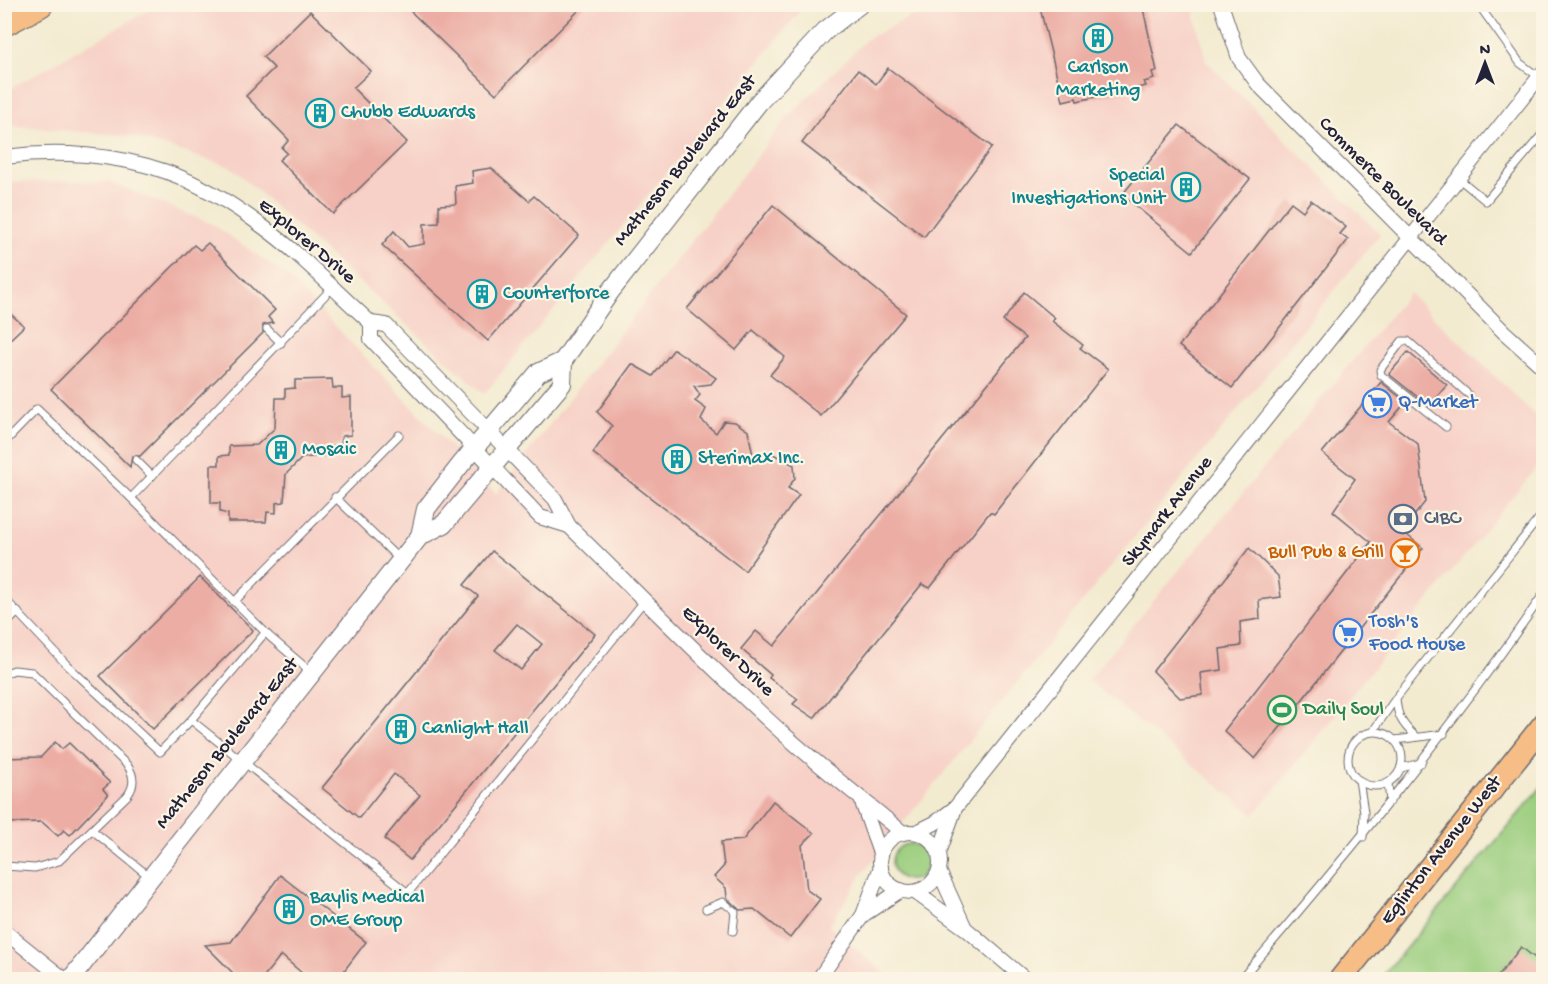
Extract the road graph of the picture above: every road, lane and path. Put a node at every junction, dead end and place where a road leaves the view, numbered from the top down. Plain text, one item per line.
1 (40, 4) edge
2 (860, 4) edge
3 (1221, 4) edge
4 (1478, 4) edge
5 (4, 23) edge
6 (1542, 76) edge
7 (1544, 132) edge
8 (4, 157) edge
9 (1458, 178) junction
10 (1410, 237) junction
11 (332, 288) junction
12 (370, 324) junction
13 (267, 328) dead end
14 (281, 343) junction
15 (563, 361) junction
16 (1544, 368) edge
17 (1468, 394) dead end
18 (1446, 427) dead end
19 (489, 431) junction
20 (399, 435) dead end
21 (4, 443) edge
22 (475, 448) junction
23 (507, 448) junction
24 (136, 460) dead end
25 (492, 465) junction
26 (152, 477) junction
27 (335, 497) junction
28 (131, 498) junction
29 (1544, 512) edge
30 (569, 526) junction
31 (420, 536) junction
32 (400, 560) junction
33 (1544, 593) edge
34 (4, 598) edge
35 (645, 600) junction
36 (234, 602) junction
37 (18, 612) junction
38 (4, 626) edge
39 (265, 633) junction
40 (4, 674) edge
41 (313, 674) junction
42 (1396, 698) junction
43 (191, 720) junction
44 (1373, 731) junction
45 (1539, 733) edge
46 (1444, 734) junction
47 (1415, 736) junction
48 (1395, 740) junction
49 (242, 762) junction
50 (1421, 763) junction
51 (1401, 768) junction
52 (1359, 780) junction
53 (1388, 783) junction
54 (862, 802) junction
55 (1390, 802) junction
56 (955, 808) junction
57 (92, 830) junction
58 (910, 832) junction
59 (1363, 837) junction
60 (939, 853) junction
61 (881, 862) junction
62 (4, 866) edge
63 (939, 871) junction
64 (150, 877) junction
65 (908, 891) junction
66 (706, 909) dead end
67 (863, 915) junction
68 (965, 928) junction
69 (4, 931) edge
70 (733, 931) dead end
71 (68, 980) edge
72 (818, 980) edge
73 (1026, 980) edge
74 (1240, 980) edge
75 (1340, 980) edge

1 - 5 highway
2 - 15 street, Matheson Boulevard East
3 - 10 street, Commerce Boulevard
4 - 6 lane
6 - 9 street, Skymark Avenue
7 - 9 lane
8 - 11 street, Explorer Drive
9 - 10 street, Skymark Avenue
10 - 16 street, Commerce Boulevard
10 - 56 street, Skymark Avenue
11 - 12 street, Explorer Drive
11 - 14 lane
12 - 19 street, Explorer Drive
12 - 22 street, Explorer Drive
13 - 14 lane
14 - 26 lane
15 - 19 street, Matheson Boulevard East
15 - 23 street, Matheson Boulevard East
17 - 18 lane
19 - 22 street, Matheson Boulevard East
19 - 23 street, Explorer Drive
20 - 27 lane
21 - 28 lane
22 - 25 street, Explorer Drive
22 - 31 street, Matheson Boulevard East
23 - 25 street, Matheson Boulevard East
23 - 30 street, Explorer Drive
24 - 26 lane
25 - 30 street, Explorer Drive
25 - 31 street, Matheson Boulevard East
26 - 28 lane
27 - 32 lane
27 - 36 lane
28 - 36 lane
29 - 42 lane
30 - 35 street, Explorer Drive
31 - 32 street, Matheson Boulevard East
32 - 41 street, Matheson Boulevard East
33 - 46 lane
34 - 37 lane
35 - 49 lane
35 - 54 street, Explorer Drive
36 - 39 lane
37 - 38 lane
37 - 43 lane
39 - 41 lane
39 - 43 lane
40 - 57 lane
41 - 49 street, Matheson Boulevard East
42 - 44 lane
42 - 47 lane
43 - 49 lane
44 - 48 lane
44 - 52 lane
45 - 75 main road, Eglinton Avenue West
46 - 47 lane
46 - 50 lane
47 - 48 lane
48 - 51 lane
49 - 64 street, Matheson Boulevard East
50 - 51 lane
50 - 55 lane
51 - 53 lane
52 - 53 lane
52 - 59 lane
53 - 55 lane
54 - 58 street, Explorer Drive
54 - 61 street, Explorer Drive
55 - 59 lane
56 - 58 street, Skymark Avenue
56 - 60 street, Skymark Avenue
57 - 62 lane
57 - 64 lane
58 - 60 street
58 - 61 street
59 - 74 lane
60 - 63 street
61 - 65 street
61 - 67 street
63 - 65 street
63 - 68 street
64 - 71 street, Matheson Boulevard East
65 - 67 street
65 - 68 street
66 - 70 lane
67 - 72 street
68 - 73 street
69 - 71 street

